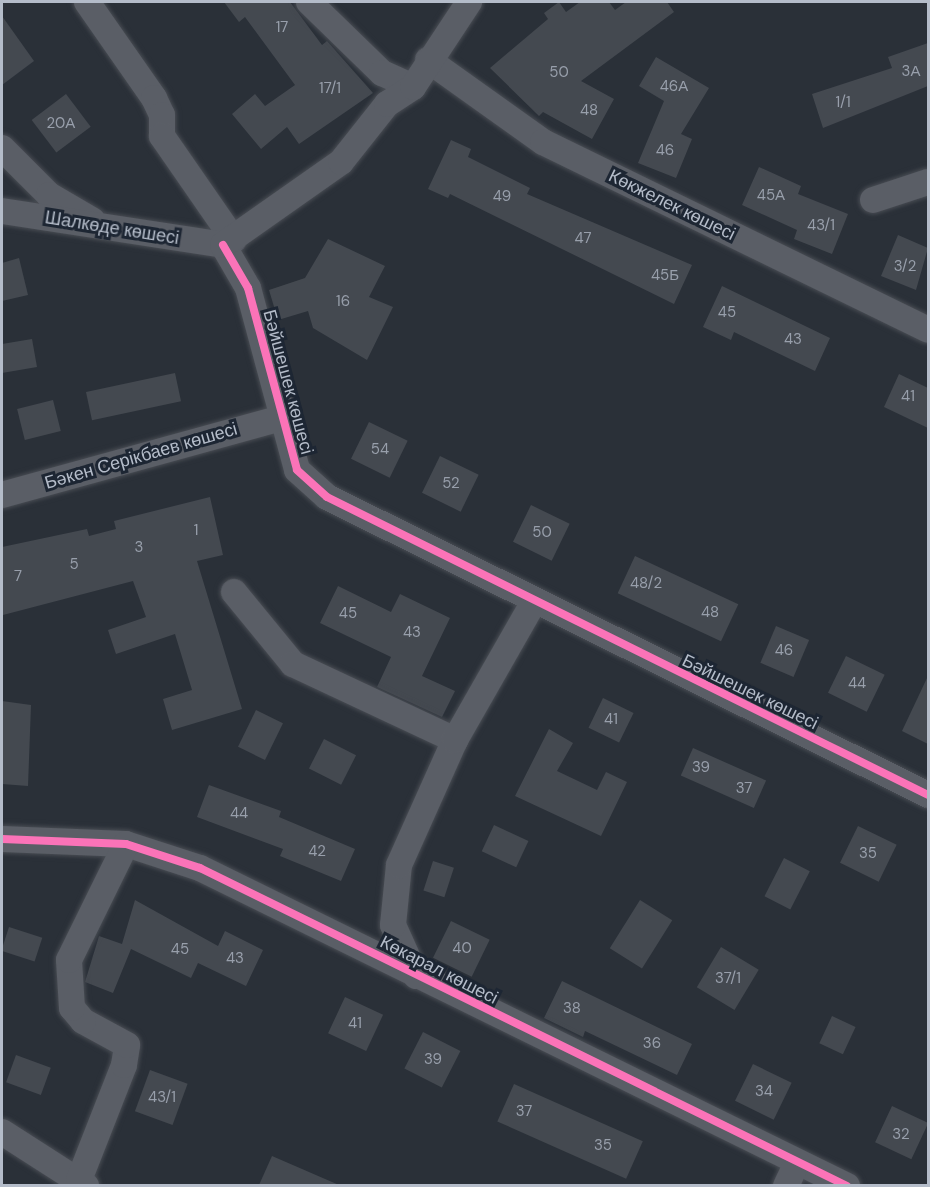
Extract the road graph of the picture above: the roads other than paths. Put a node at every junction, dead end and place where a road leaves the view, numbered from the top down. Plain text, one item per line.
1 (87, 2) edge
2 (309, 2) edge
3 (469, 2) edge
4 (428, 60) junction
5 (413, 87) junction
6 (2, 148) edge
7 (928, 182) edge
8 (873, 200) dead end
9 (2, 211) edge
10 (102, 226) junction
11 (228, 242) junction
12 (928, 330) edge
13 (281, 418) junction
14 (2, 495) edge
15 (234, 592) dead end
16 (533, 603) junction
17 (455, 740) junction
18 (928, 795) edge
19 (2, 839) edge
20 (126, 844) junction
21 (416, 976) junction
22 (2, 1132) edge
23 (797, 1161) junction
24 (82, 1183) edge
25 (786, 1185) edge
26 (847, 1185) edge

1 - 11 street, Бәйшешек көшесі
2 - 5 street
3 - 4 street
4 - 5 street
4 - 12 street, Көкжелек көшесі
5 - 11 street
6 - 10 street
7 - 8 street
9 - 10 street, Шалкөде көшесі
10 - 11 street, Шалкөде көшесі
11 - 13 street, Бәйшешек көшесі
13 - 14 street, Бәкен Серікбаев көшесі
13 - 16 street, Бәйшешек көшесі
15 - 17 street
16 - 17 street
16 - 18 street, Бәйшешек көшесі
17 - 21 street
19 - 20 street, Көкарал көшесі
20 - 21 street, Көкарал көшесі
20 - 24 street
21 - 23 street, Көкарал көшесі
22 - 24 street
23 - 25 street
23 - 26 street, Көкарал көшесі

